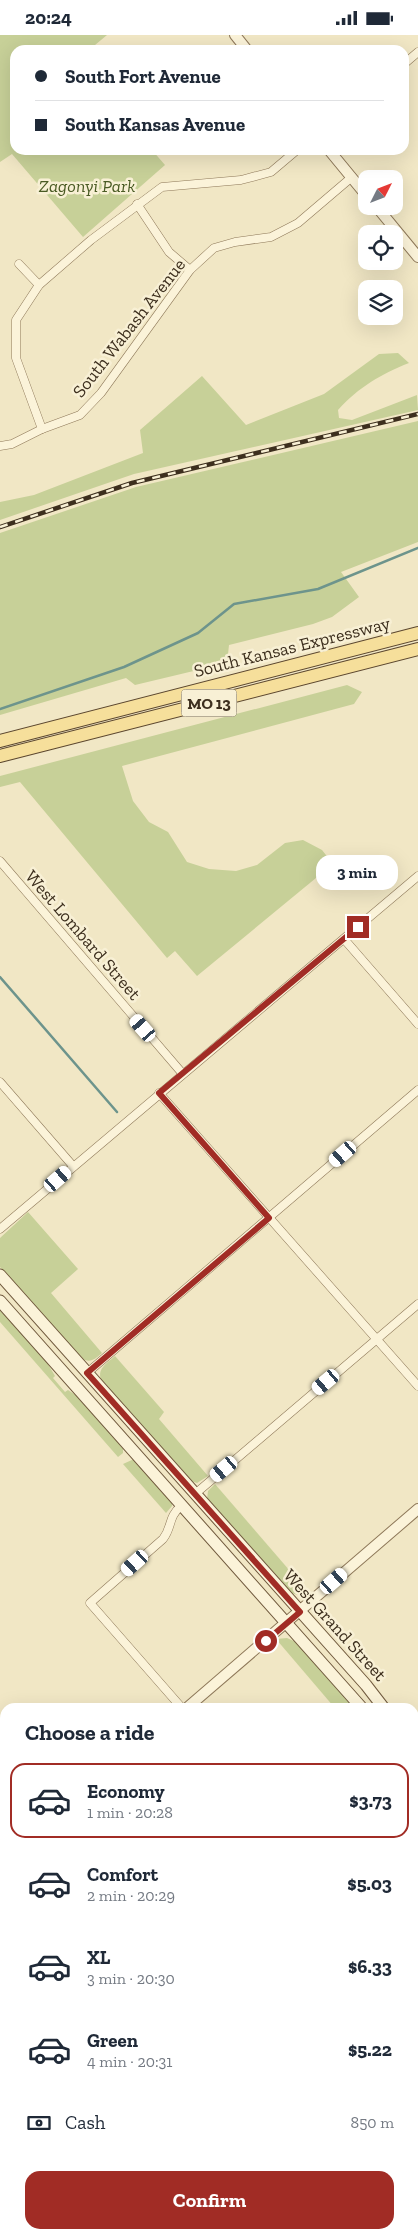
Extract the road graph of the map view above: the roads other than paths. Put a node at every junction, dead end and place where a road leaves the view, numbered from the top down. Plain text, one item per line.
1 (235, 35) edge
2 (243, 45) edge
3 (291, 155) edge
4 (333, 155) edge
5 (352, 177) junction
6 (358, 185) edge
7 (137, 204) junction
8 (383, 215) edge
9 (418, 257) edge
10 (19, 264) dead end
11 (190, 270) junction
12 (39, 285) junction
13 (42, 429) junction
14 (0, 446) edge
15 (418, 633) edge
16 (418, 649) edge
17 (0, 741) edge
18 (0, 756) edge
19 (0, 861) edge
20 (418, 876) edge
21 (344, 939) junction
22 (418, 1025) edge
23 (182, 1073) junction
24 (0, 1082) edge
25 (418, 1089) edge
26 (159, 1093) junction
27 (73, 1166) junction
28 (269, 1218) junction
29 (0, 1229) edge
30 (0, 1275) edge
31 (0, 1301) edge
32 (418, 1304) edge
33 (376, 1339) junction
34 (87, 1373) junction
35 (418, 1386) edge
36 (194, 1494) junction
37 (182, 1505) junction
38 (418, 1509) edge
39 (300, 1612) junction
40 (287, 1623) junction
41 (178, 1703) edge
42 (193, 1703) edge
43 (357, 1703) edge
44 (380, 1703) edge

1 - 2 street
3 - 7 street
4 - 5 street
5 - 6 street
5 - 11 street, South Wabash Avenue
7 - 11 street
7 - 12 street
8 - 9 street
10 - 12 street
11 - 13 street, South Wabash Avenue
12 - 13 street
13 - 14 street, South Wabash Avenue
15 - 17 main road, South Kansas Expressway / MO 13
16 - 18 main road, South Kansas Expressway / MO 13
19 - 23 street, West Lombard Street
20 - 21 street
21 - 22 street
21 - 23 street
23 - 26 street
24 - 27 street
25 - 28 street
26 - 27 street
26 - 28 street
27 - 29 street
28 - 33 street
28 - 34 street
30 - 34 main road, West Grand Street
31 - 37 main road, West Grand Street
32 - 33 street
33 - 35 street
33 - 36 street
34 - 36 main road, West Grand Street
36 - 39 main road, West Grand Street
37 - 40 main road, West Grand Street
37 - 41 street
38 - 39 street
39 - 40 street
39 - 44 main road, West Grand Street
40 - 42 street
40 - 43 main road, West Grand Street

